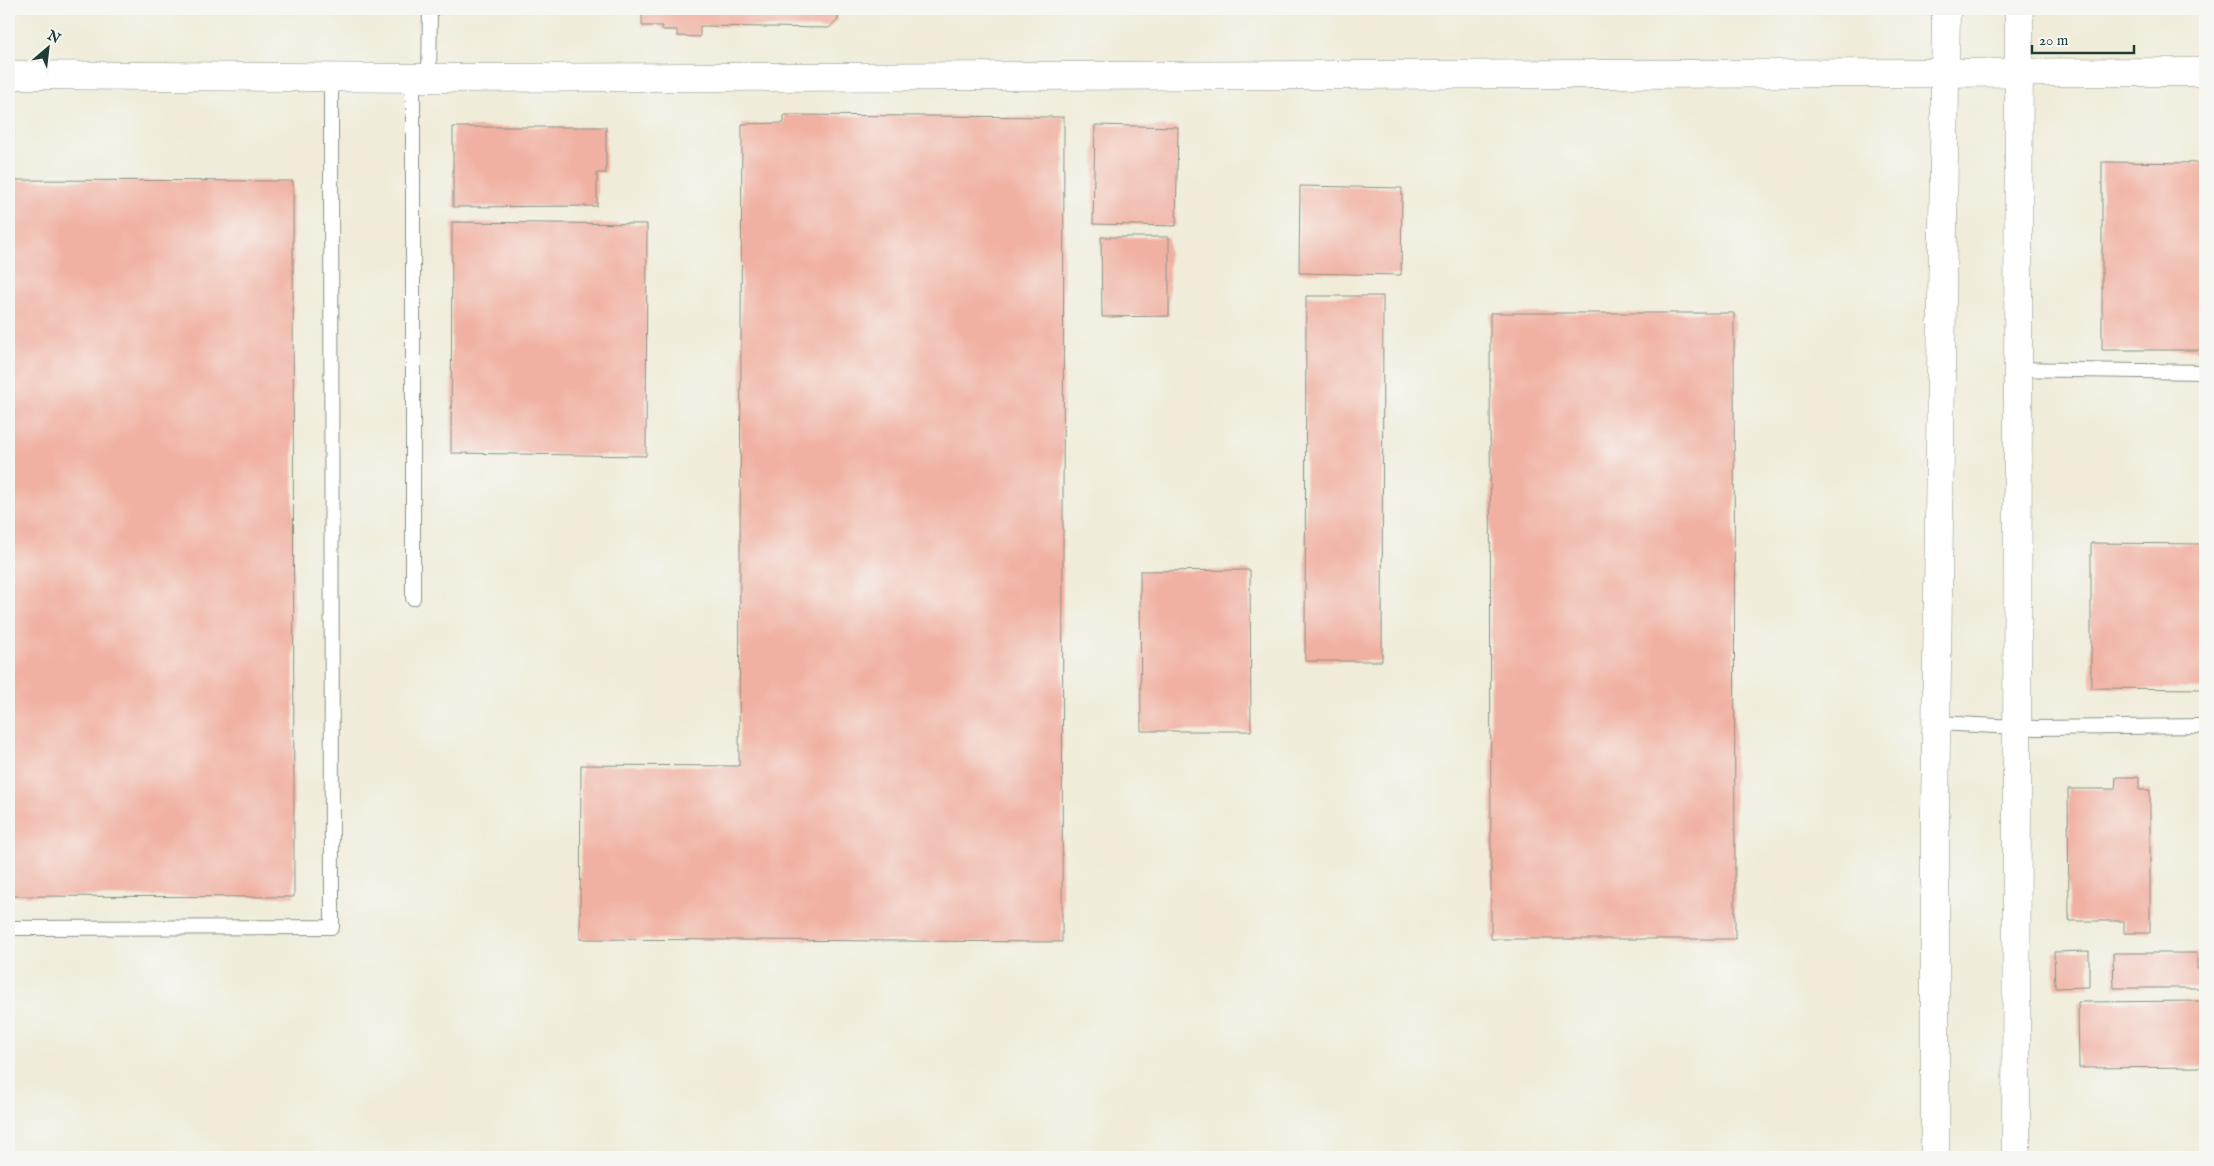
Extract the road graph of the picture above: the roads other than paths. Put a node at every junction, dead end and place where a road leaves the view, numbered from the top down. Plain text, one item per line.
1 (430, 9) edge
2 (1946, 9) edge
3 (2019, 9) edge
4 (2205, 72) edge
5 (1946, 73) junction
6 (2019, 73) junction
7 (9, 75) edge
8 (331, 77) junction
9 (421, 78) junction
10 (2018, 369) junction
11 (2205, 372) edge
12 (413, 598) dead end
13 (1937, 723) junction
14 (2205, 726) edge
15 (2017, 727) junction
16 (9, 928) edge
17 (1935, 1157) edge
18 (2016, 1157) edge

1 - 9 lane
2 - 5 street
3 - 6 street
4 - 6 street
5 - 6 street
5 - 9 street
5 - 13 street
6 - 10 street
7 - 8 street
8 - 9 street
8 - 16 lane
9 - 12 lane
10 - 11 lane
10 - 15 street
13 - 15 lane
13 - 17 street
14 - 15 lane
15 - 18 street

